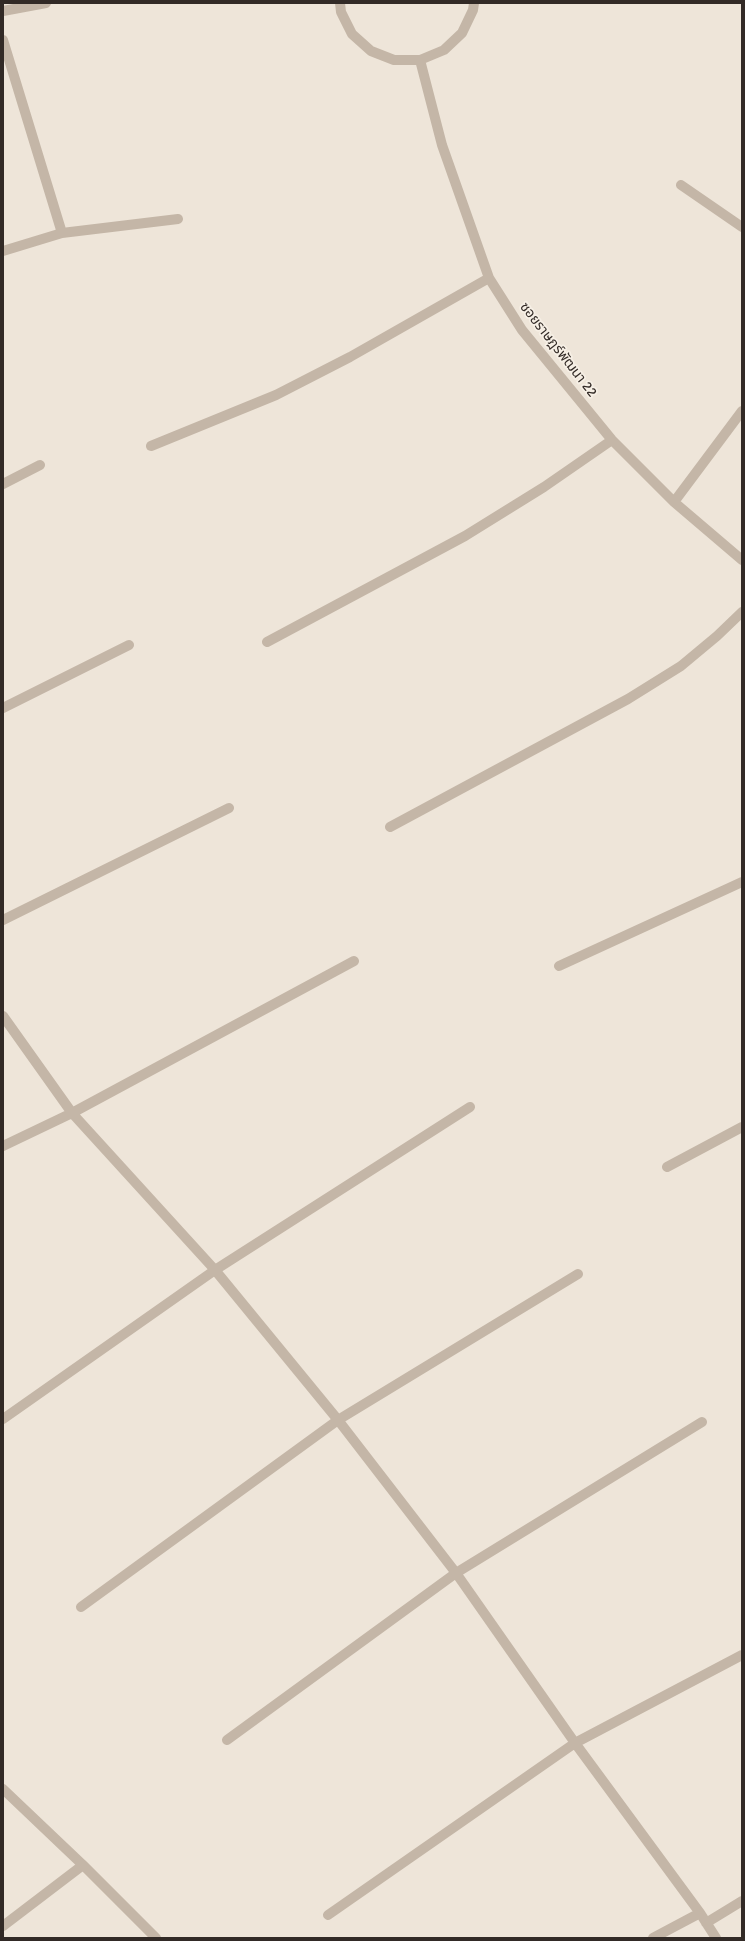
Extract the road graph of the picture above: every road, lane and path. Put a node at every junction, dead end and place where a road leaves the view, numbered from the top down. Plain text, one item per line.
1 (46, 3) edge
2 (340, 3) edge
3 (474, 3) edge
4 (3, 11) edge
5 (3, 40) edge
6 (420, 60) junction
7 (681, 185) dead end
8 (178, 219) dead end
9 (742, 227) edge
10 (62, 233) junction
11 (3, 251) edge
12 (489, 278) junction
13 (742, 411) edge
14 (612, 440) junction
15 (152, 446) dead end
16 (40, 465) dead end
17 (3, 484) edge
18 (674, 502) junction
19 (742, 560) edge
20 (742, 612) edge
21 (267, 642) dead end
22 (129, 645) dead end
23 (3, 708) edge
24 (229, 808) dead end
25 (390, 827) dead end
26 (742, 882) edge
27 (3, 920) edge
28 (354, 961) dead end
29 (559, 966) dead end
30 (3, 1016) edge
31 (470, 1108) dead end
32 (72, 1112) junction
33 (742, 1126) edge
34 (3, 1146) edge
35 (668, 1167) dead end
36 (215, 1270) junction
37 (578, 1274) dead end
38 (3, 1419) edge
39 (338, 1420) junction
40 (702, 1422) dead end
41 (456, 1573) junction
42 (81, 1607) dead end
43 (742, 1655) edge
44 (226, 1740) dead end
45 (575, 1744) junction
46 (3, 1789) edge
47 (83, 1865) junction
48 (742, 1901) edge
49 (700, 1913) junction
50 (328, 1915) dead end
51 (706, 1923) junction
52 (3, 1926) edge
53 (156, 1938) edge
54 (653, 1938) edge
55 (716, 1938) edge

1 - 4 street
2 - 6 street
3 - 6 street
5 - 10 street
6 - 12 street, ซอยราษฎร์พัฒนา 22
7 - 9 street
8 - 10 street
10 - 11 street
12 - 14 street, ซอยราษฎร์พัฒนา 22
12 - 15 street
13 - 18 street
14 - 18 street, ซอยราษฎร์พัฒนา 22
14 - 21 street
16 - 17 street
18 - 19 street, ซอยราษฎร์พัฒนา 22
20 - 25 street
22 - 23 street
24 - 27 street
26 - 29 street
28 - 32 street
30 - 32 street
31 - 36 street
32 - 34 street
32 - 36 street
33 - 35 street
36 - 38 street
36 - 39 street
37 - 39 street
39 - 41 street
39 - 42 street
40 - 41 street
41 - 44 street
41 - 45 street
43 - 45 street
45 - 49 street
45 - 50 street
46 - 47 street
47 - 52 street
47 - 53 street
48 - 51 street
49 - 51 street
49 - 54 street
51 - 55 street

